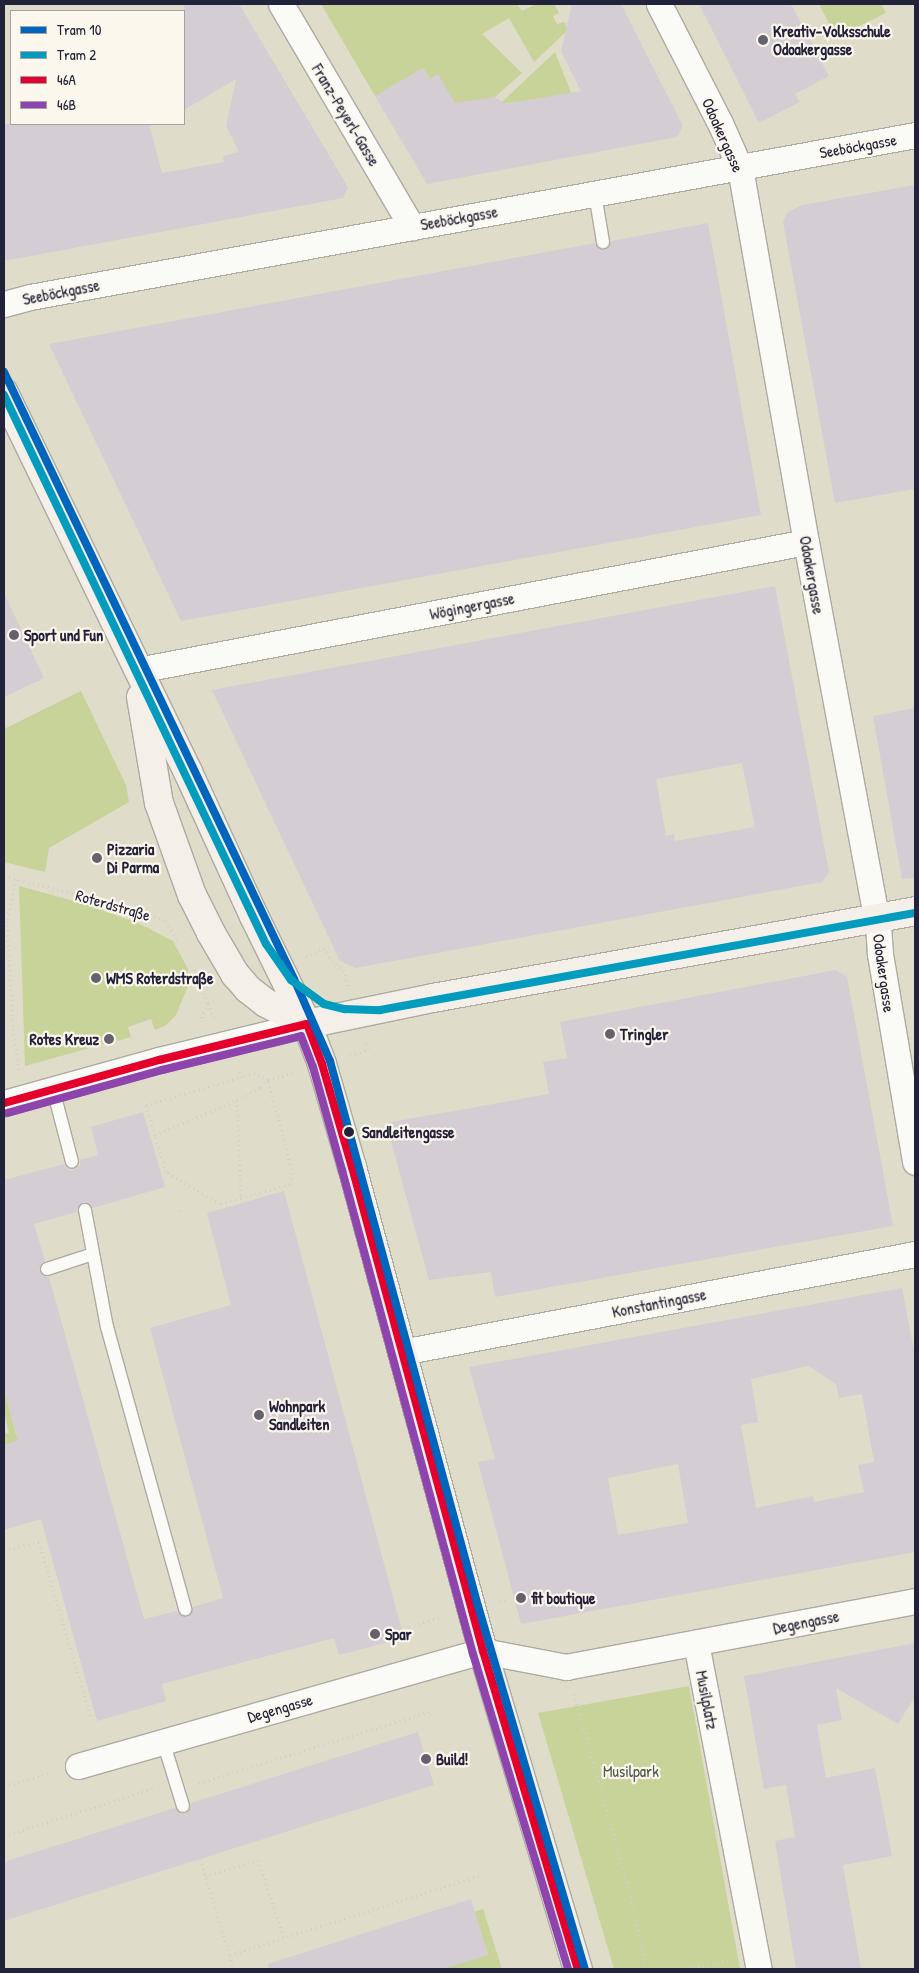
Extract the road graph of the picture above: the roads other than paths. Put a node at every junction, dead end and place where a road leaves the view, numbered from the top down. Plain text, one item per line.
1 (281, 4) edge
2 (659, 4) edge
3 (915, 136) edge
4 (740, 168) junction
5 (595, 194) junction
6 (412, 227) junction
7 (603, 242) dead end
8 (4, 304) edge
9 (4, 393) edge
10 (806, 542) junction
11 (138, 670) junction
12 (915, 911) edge
13 (876, 918) junction
14 (307, 1024) junction
15 (52, 1089) junction
16 (4, 1103) edge
17 (72, 1162) dead end
18 (915, 1162) edge
19 (85, 1210) dead end
20 (94, 1254) junction
21 (915, 1254) edge
22 (47, 1269) dead end
23 (402, 1352) junction
24 (915, 1601) edge
25 (185, 1609) dead end
26 (696, 1643) junction
27 (483, 1651) junction
28 (163, 1741) junction
29 (78, 1766) road end
30 (183, 1806) dead end
31 (758, 1963) edge
32 (578, 1969) edge

1 - 6 street, Franz-Peyerl-Gasse
2 - 4 street, Odoakergasse
3 - 4 street, Seeböckgasse
4 - 5 street, Seeböckgasse
4 - 10 street, Odoakergasse
5 - 6 street, Seeböckgasse
5 - 7 lane
6 - 8 street, Seeböckgasse
9 - 11 main road
10 - 11 street, Wögingergasse
10 - 13 street, Odoakergasse
11 - 14 main road
11 - 14 main road
12 - 13 main road
13 - 14 main road
13 - 18 street, Odoakergasse
14 - 15 street
14 - 23 main road
15 - 16 street
15 - 17 lane
19 - 20 lane
20 - 22 lane
20 - 25 lane
21 - 23 street, Konstantingasse
23 - 27 main road
24 - 26 street, Degengasse
26 - 27 street
26 - 31 street, Musilplatz
27 - 28 street, Degengasse
27 - 32 main road
28 - 29 street, Degengasse
28 - 30 lane

